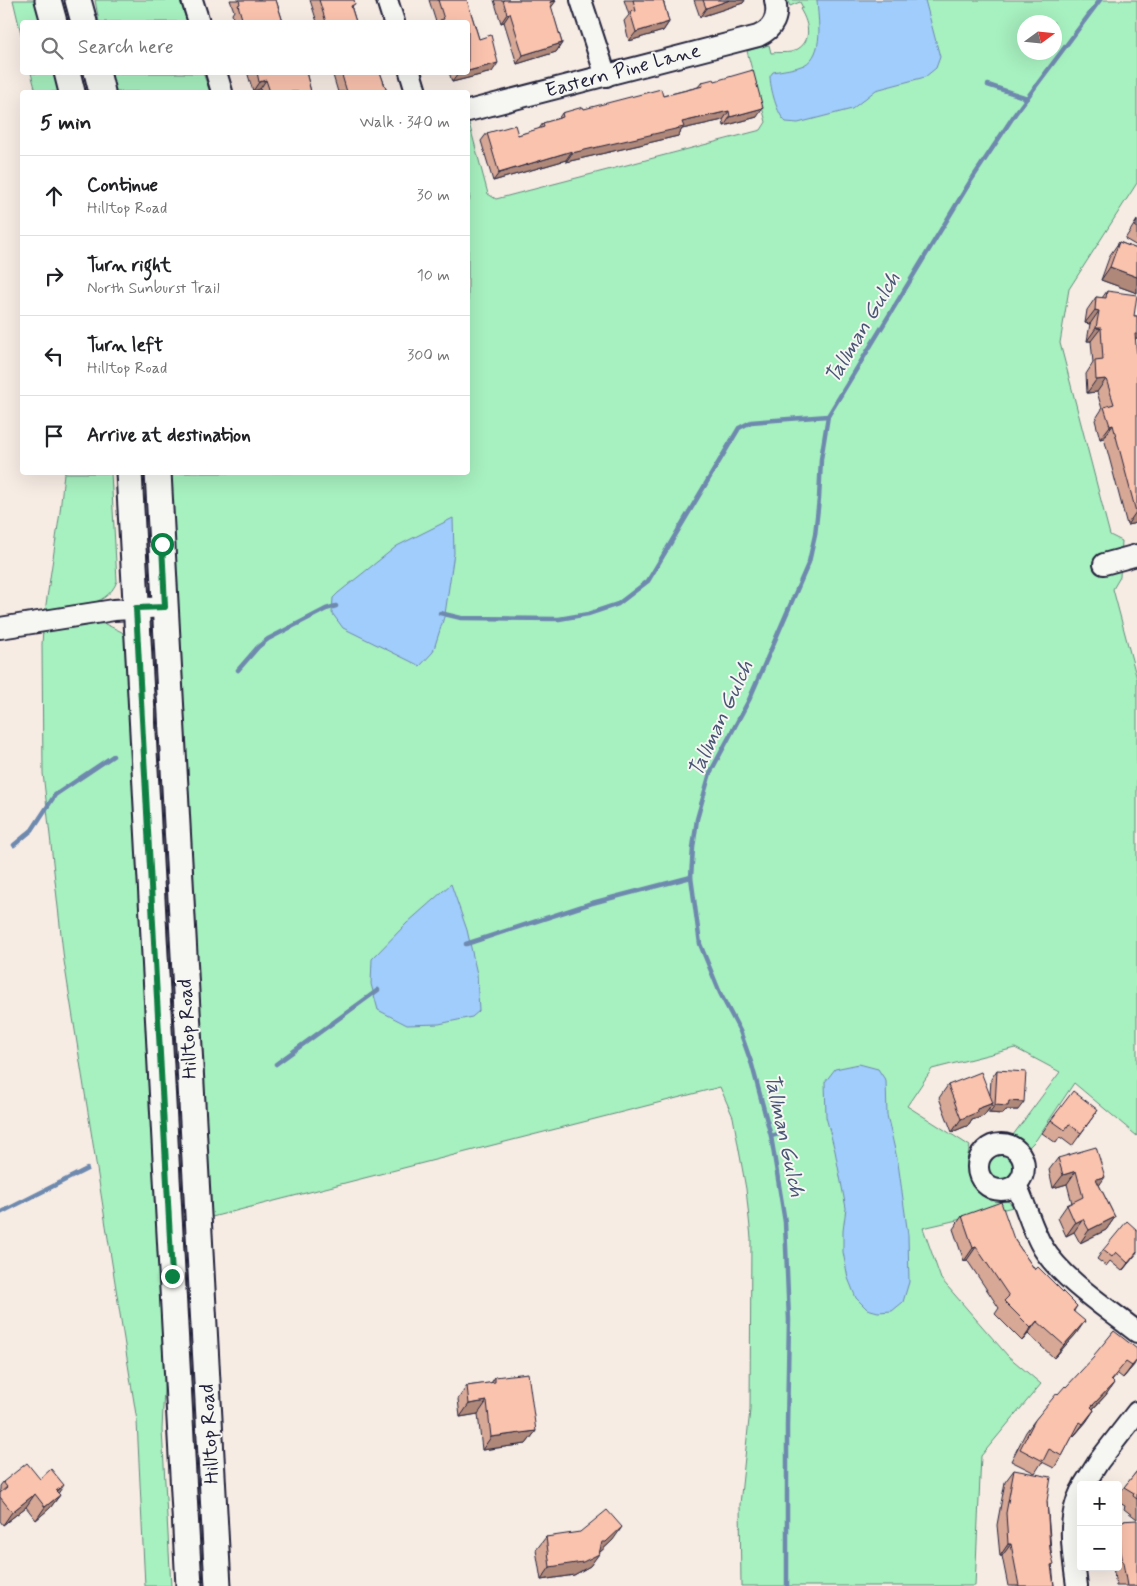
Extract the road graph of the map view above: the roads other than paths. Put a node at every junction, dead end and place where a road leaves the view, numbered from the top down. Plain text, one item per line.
1 (48, 0) edge
2 (192, 0) edge
3 (386, 0) edge
4 (581, 0) edge
5 (775, 0) edge
6 (53, 20) edge
7 (198, 20) edge
8 (393, 20) edge
9 (67, 75) edge
10 (98, 75) edge
11 (217, 75) edge
12 (411, 75) edge
13 (606, 76) junction
14 (71, 90) edge
15 (102, 90) edge
16 (221, 90) edge
17 (415, 90) edge
18 (470, 110) edge
19 (129, 475) edge
20 (158, 475) edge
21 (1137, 555) edge
22 (1104, 564) dead end
23 (165, 607) junction
24 (136, 608) junction
25 (0, 628) edge
26 (1016, 1185) dead end
27 (1137, 1332) edge
28 (1137, 1412) edge
29 (1086, 1481) edge
30 (1077, 1501) edge
31 (189, 1586) edge
32 (218, 1586) edge
33 (1077, 1586) edge

1 - 6 main road
2 - 7 street
3 - 8 street
4 - 13 street
5 - 13 street, Eastern Pine Lane
9 - 14 main road
10 - 15 main road
11 - 16 street
12 - 17 street
13 - 18 street, Eastern Pine Lane
19 - 24 main road, Hilltop Road
20 - 23 main road, Hilltop Road
21 - 22 street
23 - 24 street
23 - 32 main road, Hilltop Road
24 - 25 street
24 - 31 main road, Hilltop Road
26 - 27 street
28 - 29 street
30 - 33 street

